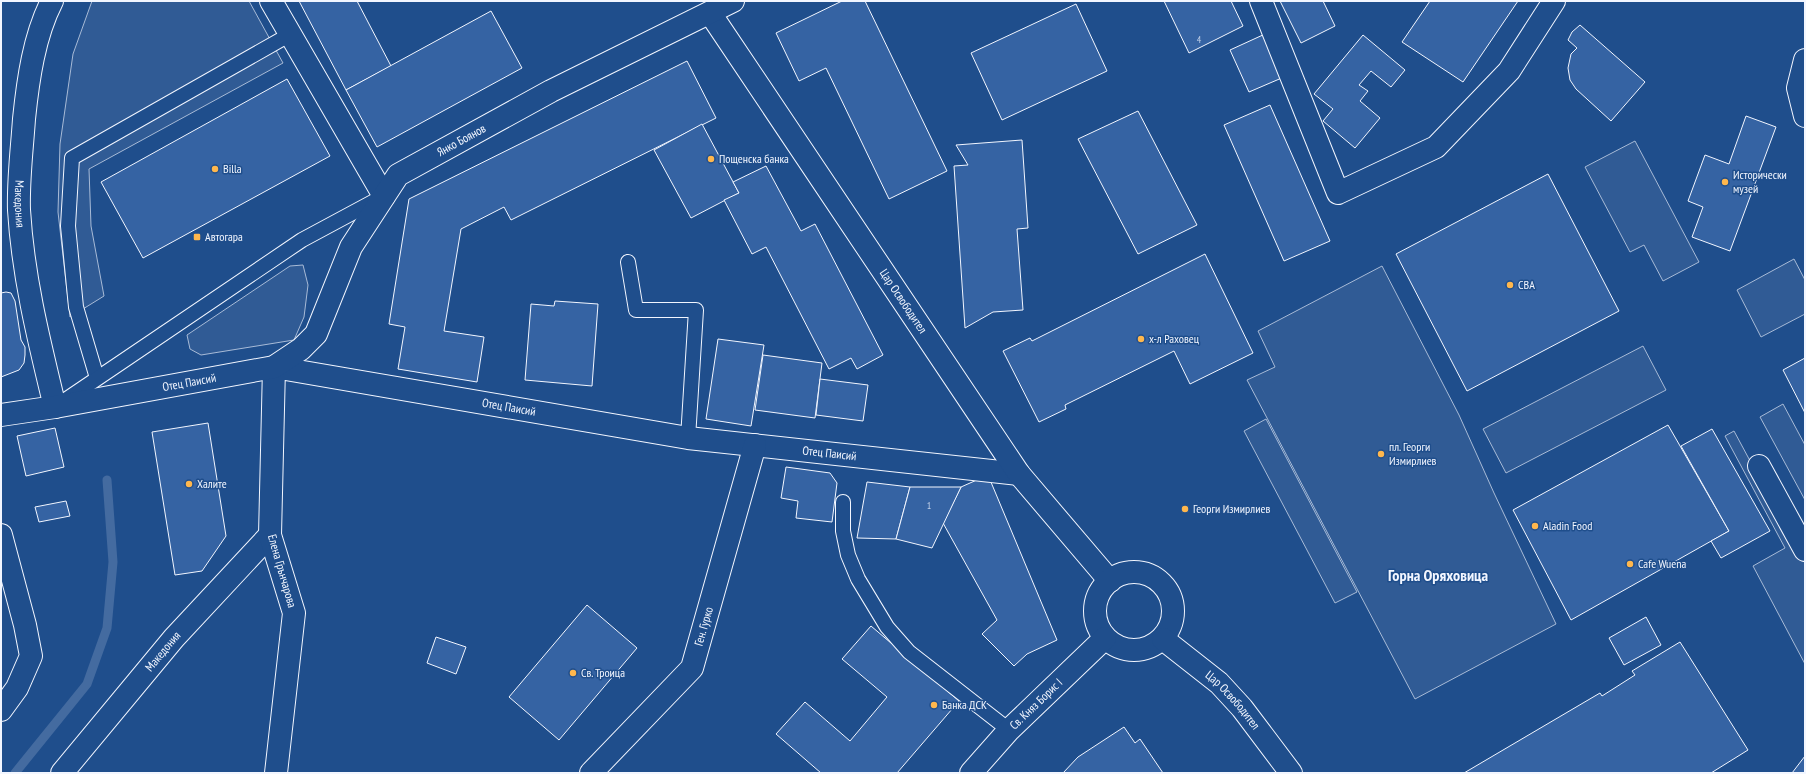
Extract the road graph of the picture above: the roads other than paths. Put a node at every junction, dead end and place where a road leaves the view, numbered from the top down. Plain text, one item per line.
1 (52, 1) edge
2 (271, 1) edge
3 (734, 1) edge
4 (1261, 1) edge
5 (1554, 1) edge
6 (710, 13) junction
7 (289, 35) junction
8 (1805, 60) edge
9 (1805, 116) edge
10 (384, 196) junction
11 (628, 262) dead end
12 (274, 367) junction
13 (97, 378) junction
14 (55, 407) junction
15 (1, 415) edge
16 (688, 438) junction
17 (756, 445) junction
18 (1759, 466) dead end
19 (1019, 474) junction
20 (844, 502) dead end
21 (1, 535) edge
22 (270, 535) junction
23 (1805, 550) edge
24 (1110, 581) junction
25 (1105, 638) junction
26 (1163, 639) junction
27 (1, 710) edge
28 (1008, 730) junction
29 (62, 773) edge
30 (276, 773) edge
31 (590, 773) edge
32 (971, 773) edge
33 (1292, 773) edge

1 - 14 street, Македония
2 - 7 street
3 - 6 street, Янко Боянов
4 - 5 street
6 - 10 street, Янко Боянов
6 - 19 street, Цар Освободител
7 - 10 street
7 - 13 lane
8 - 9 street
10 - 12 street, Янко Боянов
10 - 13 lane
11 - 16 lane
12 - 14 street, Отец Паисий
12 - 16 street, Отец Паисий
12 - 22 street, Елена Грънчарова
13 - 14 lane
14 - 15 street, Отец Паисий
16 - 17 street, Отец Паисий
17 - 19 street, Отец Паисий
17 - 31 street, Ген. Гурко
18 - 23 street
19 - 24 street, Цар Освободител
20 - 28 lane
21 - 27 street
22 - 29 street, Македония
22 - 30 street, Елена Грънчарова
24 - 25 street
24 - 26 street
25 - 26 street
25 - 28 street, Св. Княз Борис I
26 - 33 street, Цар Освободител
28 - 32 street, Св. Княз Борис I

